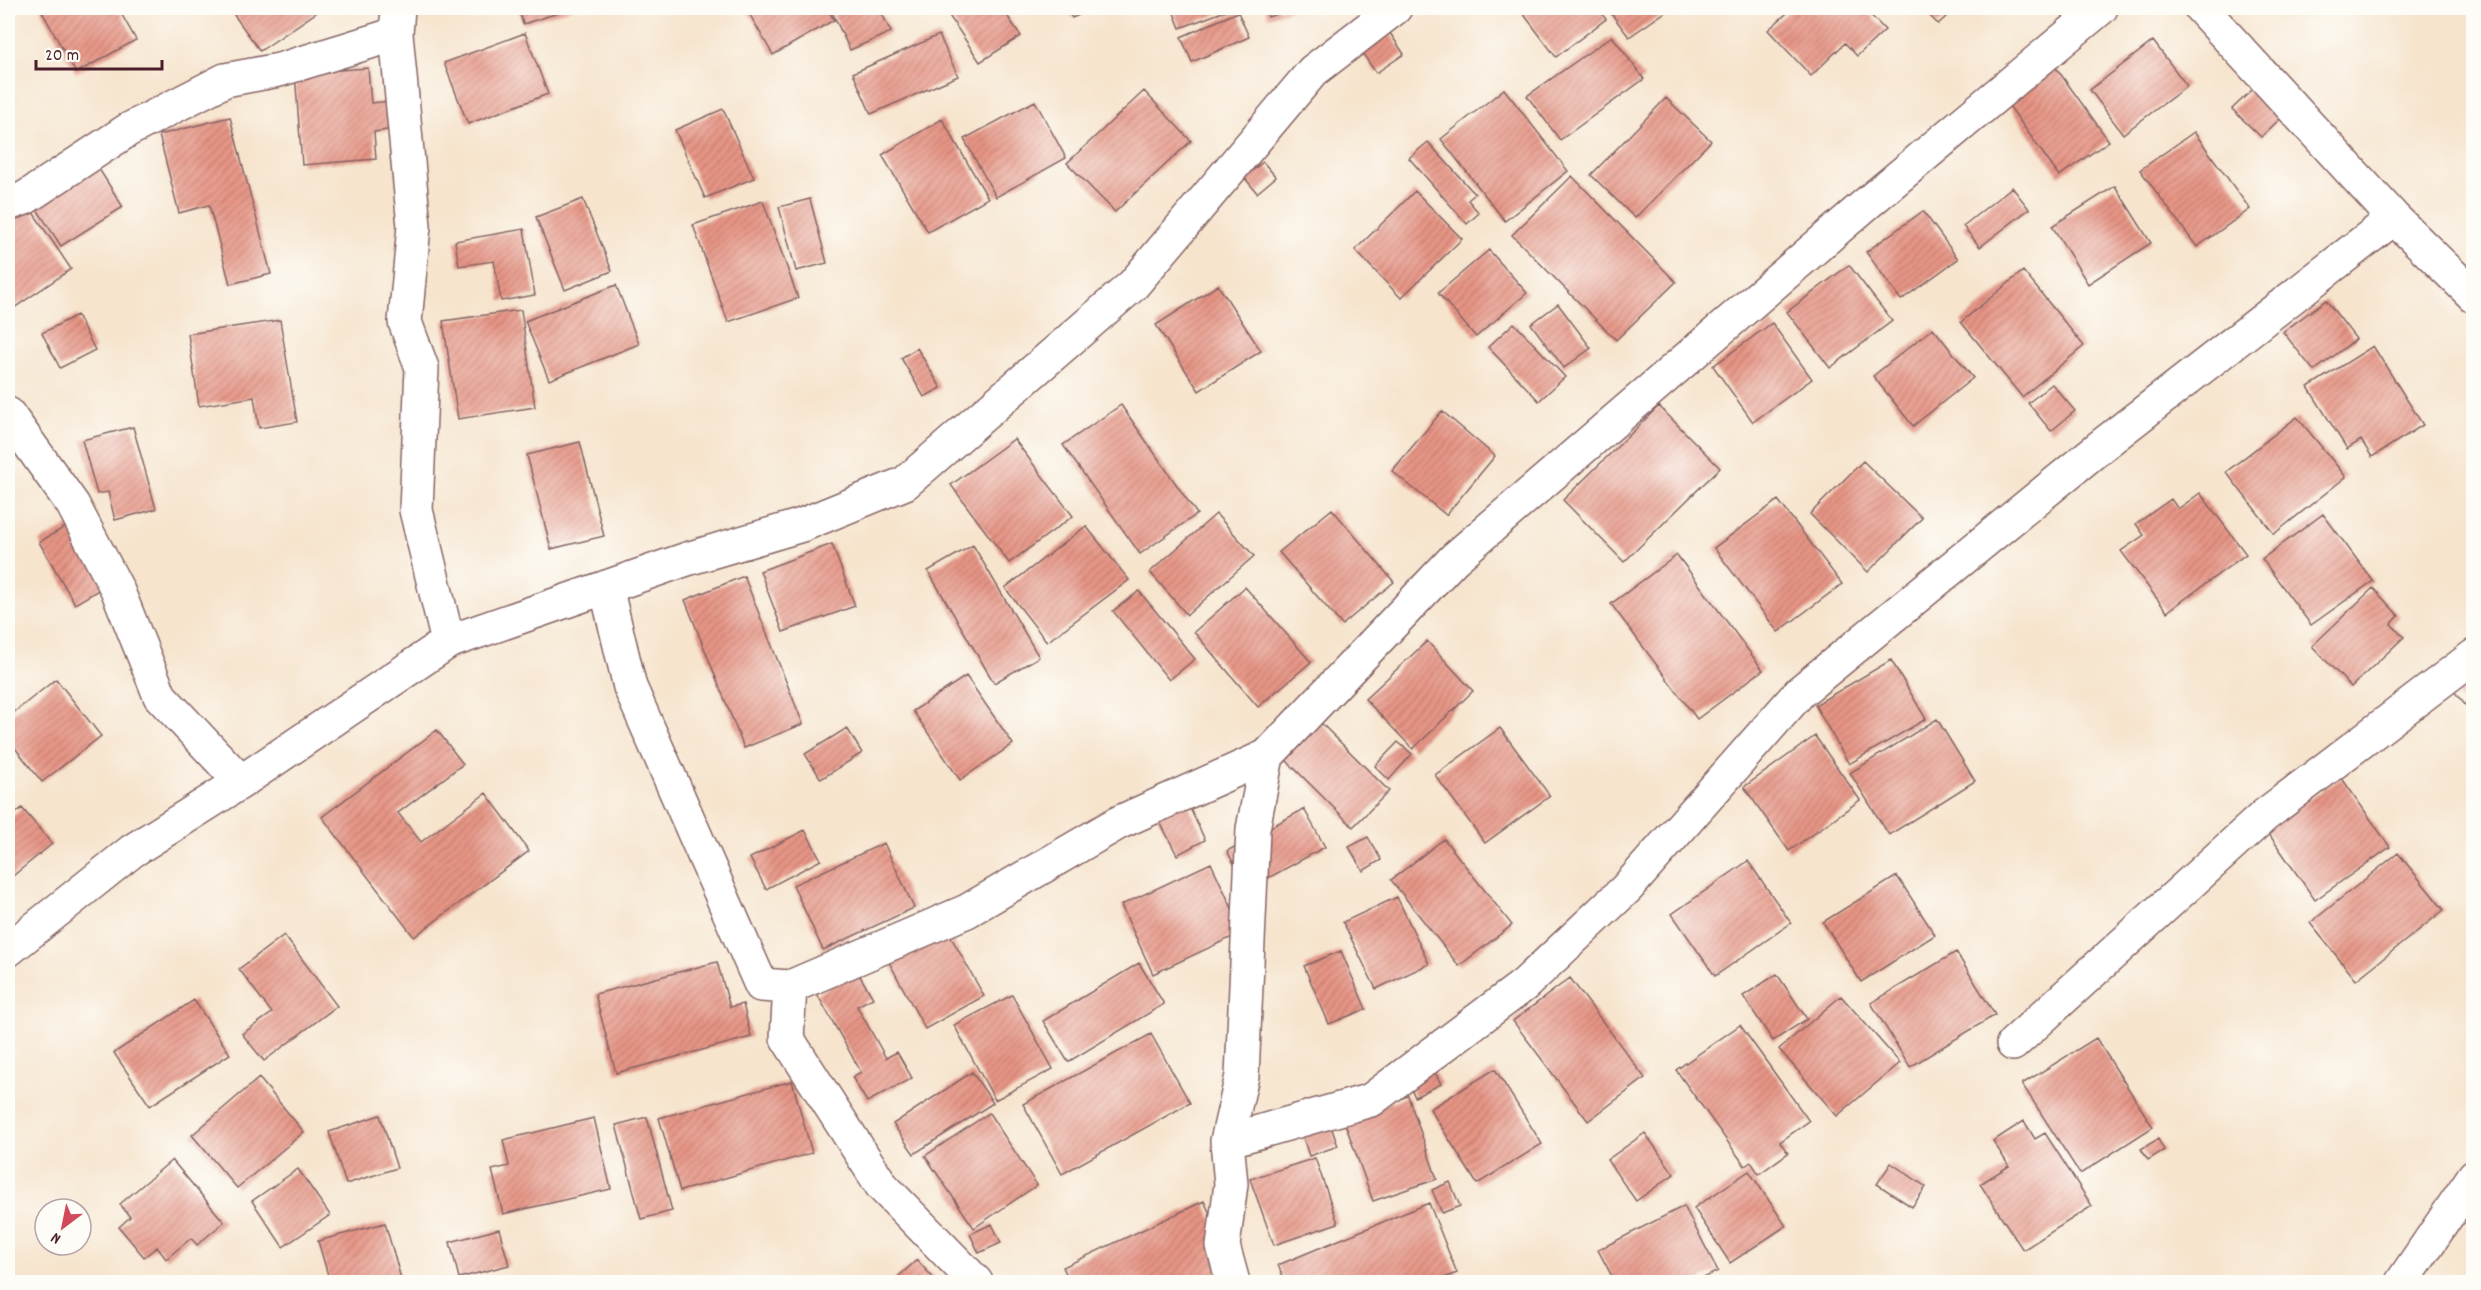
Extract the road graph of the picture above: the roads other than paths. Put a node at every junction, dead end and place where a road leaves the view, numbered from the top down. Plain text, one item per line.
1 (1395, 8) edge
2 (2101, 8) edge
3 (2201, 8) edge
4 (397, 21) edge
5 (8, 204) edge
6 (2394, 218) junction
7 (2474, 296) edge
8 (8, 414) edge
9 (606, 587) junction
10 (448, 642) junction
11 (2474, 656) edge
12 (1267, 756) junction
13 (241, 782) junction
14 (8, 950) edge
15 (790, 987) junction
16 (2013, 1044) dead end
17 (1227, 1141) junction
18 (2474, 1176) edge
19 (976, 1282) edge
20 (1233, 1282) edge
21 (2402, 1282) edge

1 - 9 street
2 - 12 street
3 - 6 street
4 - 5 street
4 - 10 street
6 - 7 street
6 - 17 street
8 - 13 street
9 - 10 street
9 - 15 street
10 - 13 street
11 - 16 street
12 - 15 street
12 - 17 street
13 - 14 street
15 - 19 street
17 - 20 street
18 - 21 street

